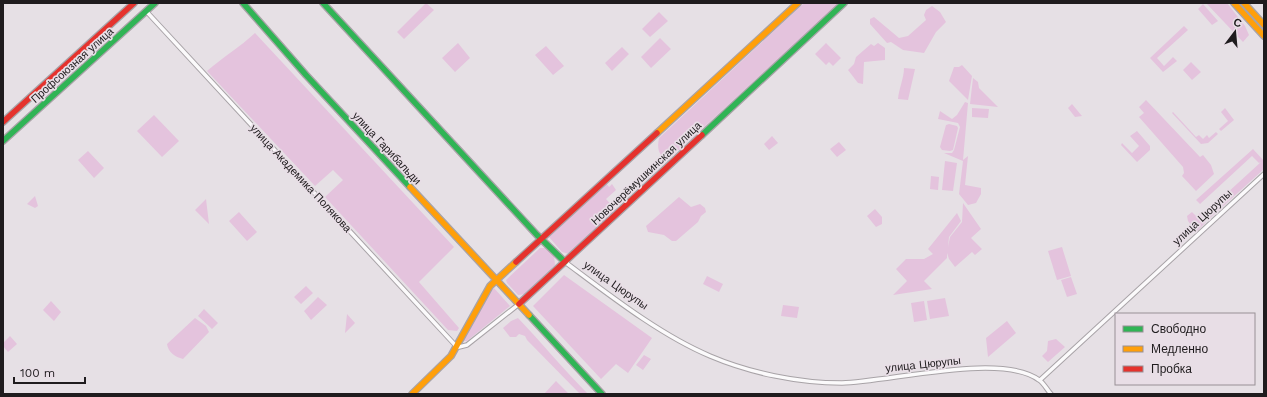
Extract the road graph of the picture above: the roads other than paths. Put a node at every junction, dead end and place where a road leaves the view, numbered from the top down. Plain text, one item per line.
1 (134, 3) edge
2 (155, 3) edge
3 (243, 3) edge
4 (323, 3) edge
5 (798, 3) edge
6 (844, 3) edge
7 (1234, 3) edge
8 (1244, 3) edge
9 (146, 11) junction
10 (1264, 25) edge
11 (1264, 36) edge
12 (3, 122) edge
13 (3, 141) edge
14 (1264, 174) edge
15 (542, 240) junction
16 (565, 262) junction
17 (497, 281) junction
18 (519, 304) junction
19 (456, 346) junction
20 (1040, 380) junction
21 (412, 394) edge
22 (602, 394) edge
23 (1051, 394) edge

1 - 12 street, Профсоюзная улица
2 - 9 street, Профсоюзная улица
3 - 17 street, улица Гарибальди
4 - 15 street
5 - 15 street, Новочерёмушкинская улица
6 - 16 street, Новочерёмушкинская улица
7 - 11 street
8 - 10 street
9 - 13 street, Профсоюзная улица
9 - 19 street, улица Академика Полякова
14 - 20 street, улица Цюрупы
15 - 16 street, улица Цюрупы
15 - 17 street, Новочерёмушкинская улица
16 - 18 street, Новочерёмушкинская улица
16 - 20 street, улица Цюрупы
17 - 18 street, улица Гарибальди
17 - 19 street, Новочерёмушкинская улица
18 - 19 street, Новочерёмушкинская улица
18 - 22 street, улица Гарибальди
19 - 21 street, Новочерёмушкинская улица
20 - 23 street

